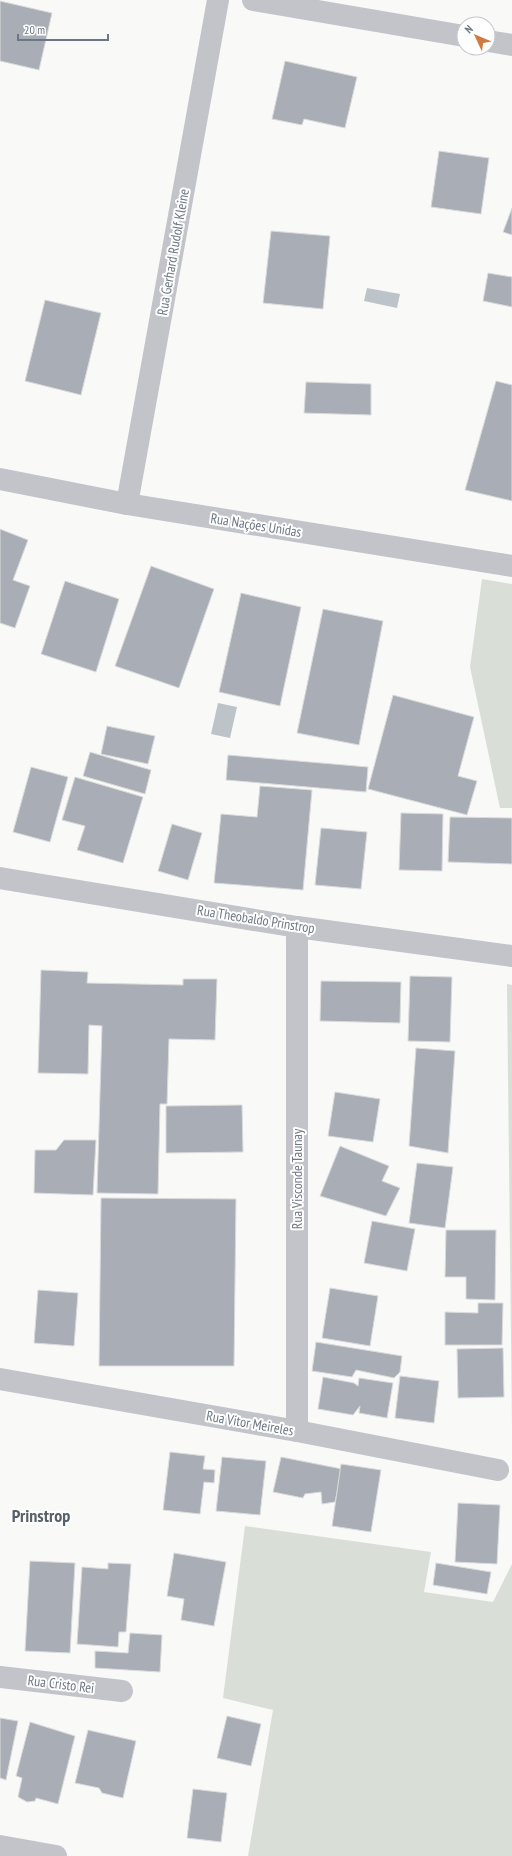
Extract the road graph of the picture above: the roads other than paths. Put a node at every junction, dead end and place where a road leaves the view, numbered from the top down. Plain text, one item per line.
1 (218, 0) edge
2 (253, 0) edge
3 (456, 35) edge
4 (496, 42) edge
5 (512, 45) edge
6 (0, 479) edge
7 (127, 504) junction
8 (512, 566) edge
9 (0, 878) edge
10 (297, 926) junction
11 (512, 956) edge
12 (0, 1379) edge
13 (297, 1431) junction
14 (498, 1470) dead end
15 (0, 1676) edge
16 (122, 1691) dead end
17 (0, 1846) edge
18 (56, 1856) edge

1 - 7 street, Rua Gerhard Rudolf Kleine
2 - 3 street
4 - 5 street
6 - 7 street, Rua Nações Unidas
7 - 8 street, Rua Nações Unidas
9 - 10 street, Rua Theobaldo Prinstrop
10 - 11 street, Rua Theobaldo Prinstrop
10 - 13 street, Rua Visconde Taunay
12 - 13 street, Rua Vitor Meireles
13 - 14 street, Rua Vitor Meireles
15 - 16 street, Rua Cristo Rei
17 - 18 street

